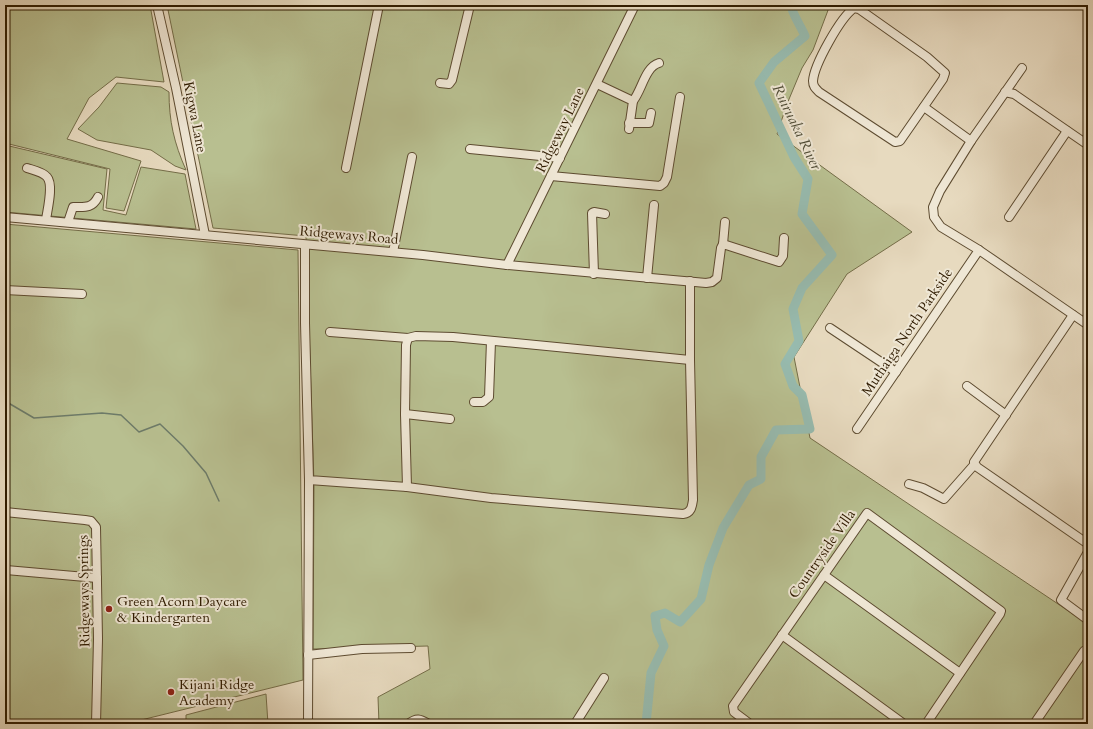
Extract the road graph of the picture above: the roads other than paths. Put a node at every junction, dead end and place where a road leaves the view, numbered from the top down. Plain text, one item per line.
1 (157, 5) edge
2 (379, 5) edge
3 (470, 5) edge
4 (633, 5) edge
5 (658, 63) dead end
6 (1022, 68) dead end
7 (440, 84) dead end
8 (597, 84) junction
9 (1005, 92) junction
10 (680, 97) dead end
11 (633, 101) junction
12 (924, 107) junction
13 (651, 113) dead end
14 (1067, 130) junction
15 (971, 141) junction
16 (1088, 145) edge
17 (470, 150) dead end
18 (412, 157) dead end
19 (560, 158) junction
20 (27, 168) dead end
21 (346, 168) dead end
22 (551, 176) junction
23 (98, 197) dead end
24 (654, 205) dead end
25 (605, 214) dead end
26 (5, 217) edge
27 (1009, 217) dead end
28 (46, 220) junction
29 (68, 222) junction
30 (725, 222) dead end
31 (205, 235) junction
32 (784, 238) dead end
33 (724, 244) junction
34 (305, 245) junction
35 (979, 250) junction
36 (393, 252) junction
37 (507, 265) junction
38 (594, 274) junction
39 (647, 278) junction
40 (690, 281) junction
41 (5, 290) edge
42 (82, 294) dead end
43 (1073, 315) junction
44 (1088, 325) edge
45 (830, 328) dead end
46 (330, 332) dead end
47 (408, 338) junction
48 (491, 341) junction
49 (690, 360) junction
50 (896, 372) junction
51 (967, 386) dead end
52 (474, 402) dead end
53 (405, 414) junction
54 (1006, 415) junction
55 (450, 419) dead end
56 (857, 429) dead end
57 (974, 463) junction
58 (309, 480) junction
59 (909, 484) dead end
60 (407, 487) junction
61 (5, 512) edge
62 (1088, 544) edge
63 (1088, 552) edge
64 (6, 570) dead end
65 (824, 575) junction
66 (97, 578) junction
67 (1088, 620) edge
68 (782, 635) junction
69 (412, 648) dead end
70 (1084, 651) dead end
71 (308, 654) junction
72 (960, 673) junction
73 (604, 678) dead end
74 (96, 724) edge
75 (308, 724) edge
76 (408, 724) edge
77 (429, 724) edge
78 (575, 724) edge
79 (750, 724) edge
80 (904, 724) edge
81 (926, 724) edge
82 (1034, 724) edge

1 - 31 street, Kigwa Lane
2 - 21 street
3 - 7 street
4 - 8 street, Ridgeway Lane
5 - 11 street
6 - 9 street
8 - 11 street
8 - 19 street, Ridgeway Lane
9 - 14 street
9 - 15 street
10 - 22 street
11 - 13 street
12 - 12 street
12 - 15 street
14 - 16 street
14 - 27 street
15 - 35 street
17 - 19 street
18 - 36 street
19 - 22 street, Ridgeway Lane
20 - 28 street
22 - 37 street, Ridgeway Lane
23 - 29 street
24 - 39 street
25 - 38 street
26 - 28 street, Ridgeways Road
28 - 29 street, Ridgeways Road
29 - 31 street, Ridgeways Road
30 - 33 street
31 - 34 street, Ridgeways Road
32 - 33 street
33 - 40 street, Ridgeways Road
34 - 36 street, Ridgeways Road
34 - 58 street
35 - 43 street
35 - 50 street, Muthaiga North Parkside
36 - 37 street, Ridgeways Road
37 - 38 street, Ridgeways Road
38 - 39 street, Ridgeways Road
39 - 40 street, Ridgeways Road
40 - 49 street
41 - 42 street
43 - 44 street
43 - 54 street
45 - 50 street
46 - 47 street
47 - 48 street
47 - 53 street
48 - 49 street
48 - 52 street
49 - 60 street
50 - 56 street, Muthaiga North Parkside
51 - 54 street
53 - 55 street
53 - 60 street
54 - 57 street
57 - 59 street
57 - 62 street
58 - 60 street
58 - 71 street
61 - 66 street, Ridgeways Springs
63 - 67 street
64 - 66 street
65 - 68 street, Countryside Villa
65 - 72 street
65 - 72 street, Countryside Villa
66 - 74 street, Ridgeways Springs
68 - 79 street, Countryside Villa
68 - 80 street
69 - 71 street
70 - 82 street
71 - 75 street
72 - 81 street
73 - 78 street
76 - 77 street

